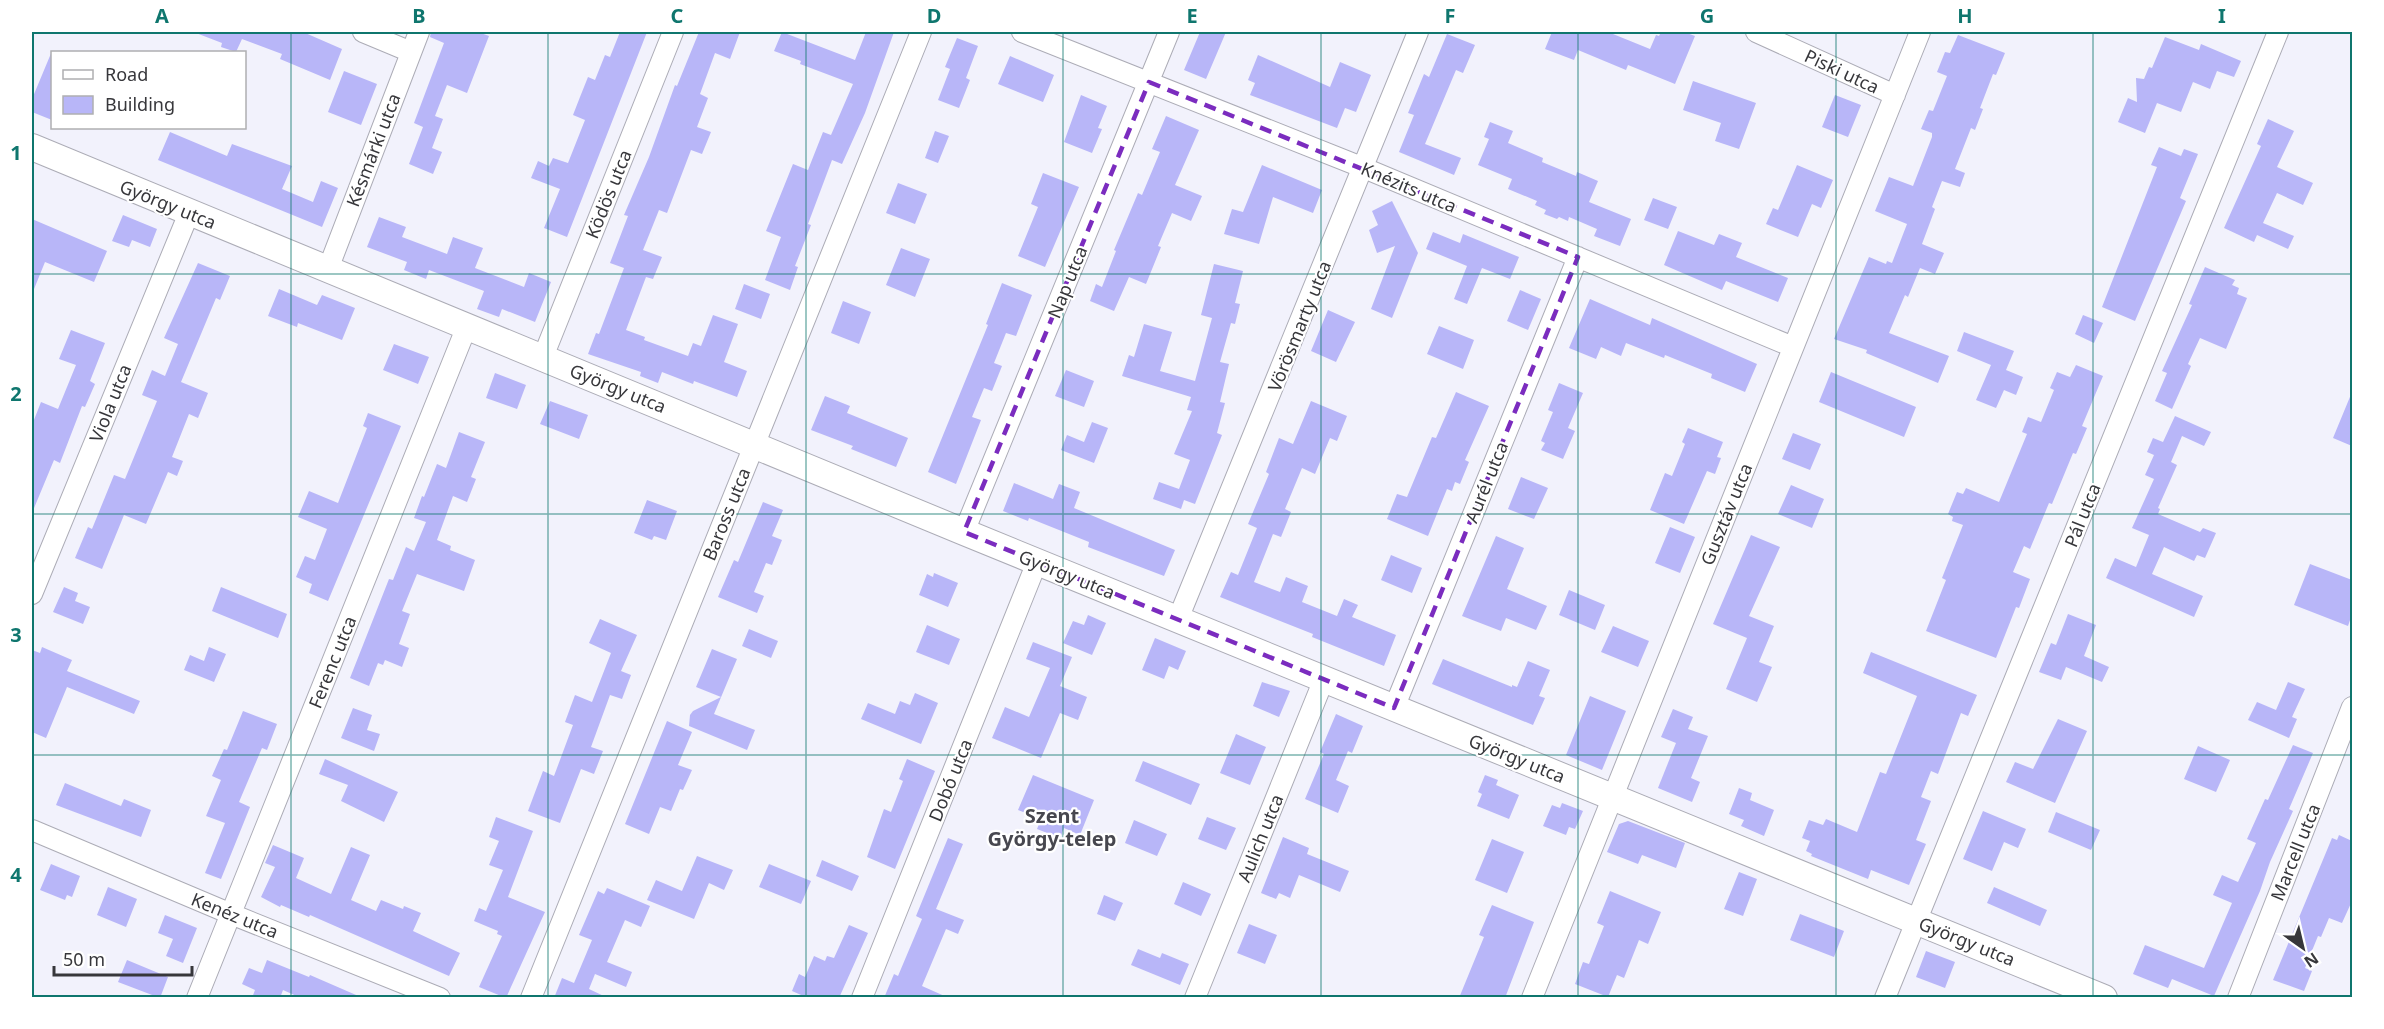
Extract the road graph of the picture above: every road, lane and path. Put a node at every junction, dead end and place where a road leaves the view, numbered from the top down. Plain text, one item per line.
1 (363, 32) edge
2 (419, 32) edge
3 (674, 32) edge
4 (921, 32) edge
5 (1022, 32) edge
6 (1169, 32) edge
7 (1418, 32) edge
8 (1756, 32) edge
9 (1920, 32) edge
10 (2278, 32) edge
11 (411, 52) junction
12 (1149, 82) junction
13 (1895, 95) junction
14 (32, 147) edge
15 (1364, 168) junction
16 (189, 213) junction
17 (1578, 257) junction
18 (328, 269) junction
19 (467, 326) junction
20 (1793, 347) junction
21 (543, 357) junction
22 (754, 444) junction
23 (964, 532) junction
24 (1037, 562) junction
25 (32, 594) edge
26 (1179, 619) junction
27 (1324, 679) junction
28 (2352, 707) edge
29 (1395, 708) junction
30 (1613, 797) junction
31 (32, 830) edge
32 (231, 914) junction
33 (1917, 920) junction
34 (197, 998) edge
35 (440, 998) edge
36 (531, 998) edge
37 (862, 998) edge
38 (1195, 998) edge
39 (1533, 998) edge
40 (1886, 998) edge
41 (2104, 998) edge
42 (2238, 998) edge

1 - 11 street
2 - 11 street, Késmárki utca
3 - 21 street, Ködös utca
4 - 22 street, Baross utca
5 - 12 street, Knézits utca
6 - 12 street, Nap utca
7 - 15 street, Vörösmarty utca
8 - 13 street, Piski utca
9 - 13 street, Gusztáv utca
10 - 33 street, Pál utca
11 - 18 street, Késmárki utca
12 - 15 street, Knézits utca
12 - 23 street, Nap utca
13 - 20 street, Gusztáv utca
14 - 16 street, György utca
15 - 17 street, Knézits utca
15 - 26 street, Vörösmarty utca
16 - 18 street, György utca
16 - 25 street, Viola utca
17 - 20 street, Knézits utca
17 - 29 street, Aurél utca
18 - 19 street, György utca
19 - 21 street, György utca
19 - 32 street, Ferenc utca
20 - 30 street, Gusztáv utca
21 - 22 street, György utca
22 - 23 street, György utca
22 - 36 street, Baross utca
23 - 24 street, György utca
24 - 26 street, György utca
24 - 37 street, Dobó utca
26 - 27 street, György utca
27 - 29 street, György utca
27 - 38 street, Aulich utca
28 - 42 street, Marcell utca
29 - 30 street, György utca
30 - 33 street, György utca
30 - 39 street, Gusztáv utca
31 - 32 street, Kenéz utca
32 - 34 street, Ferenc utca
32 - 35 street, Kenéz utca
33 - 40 street, Pál utca
33 - 41 street, György utca

